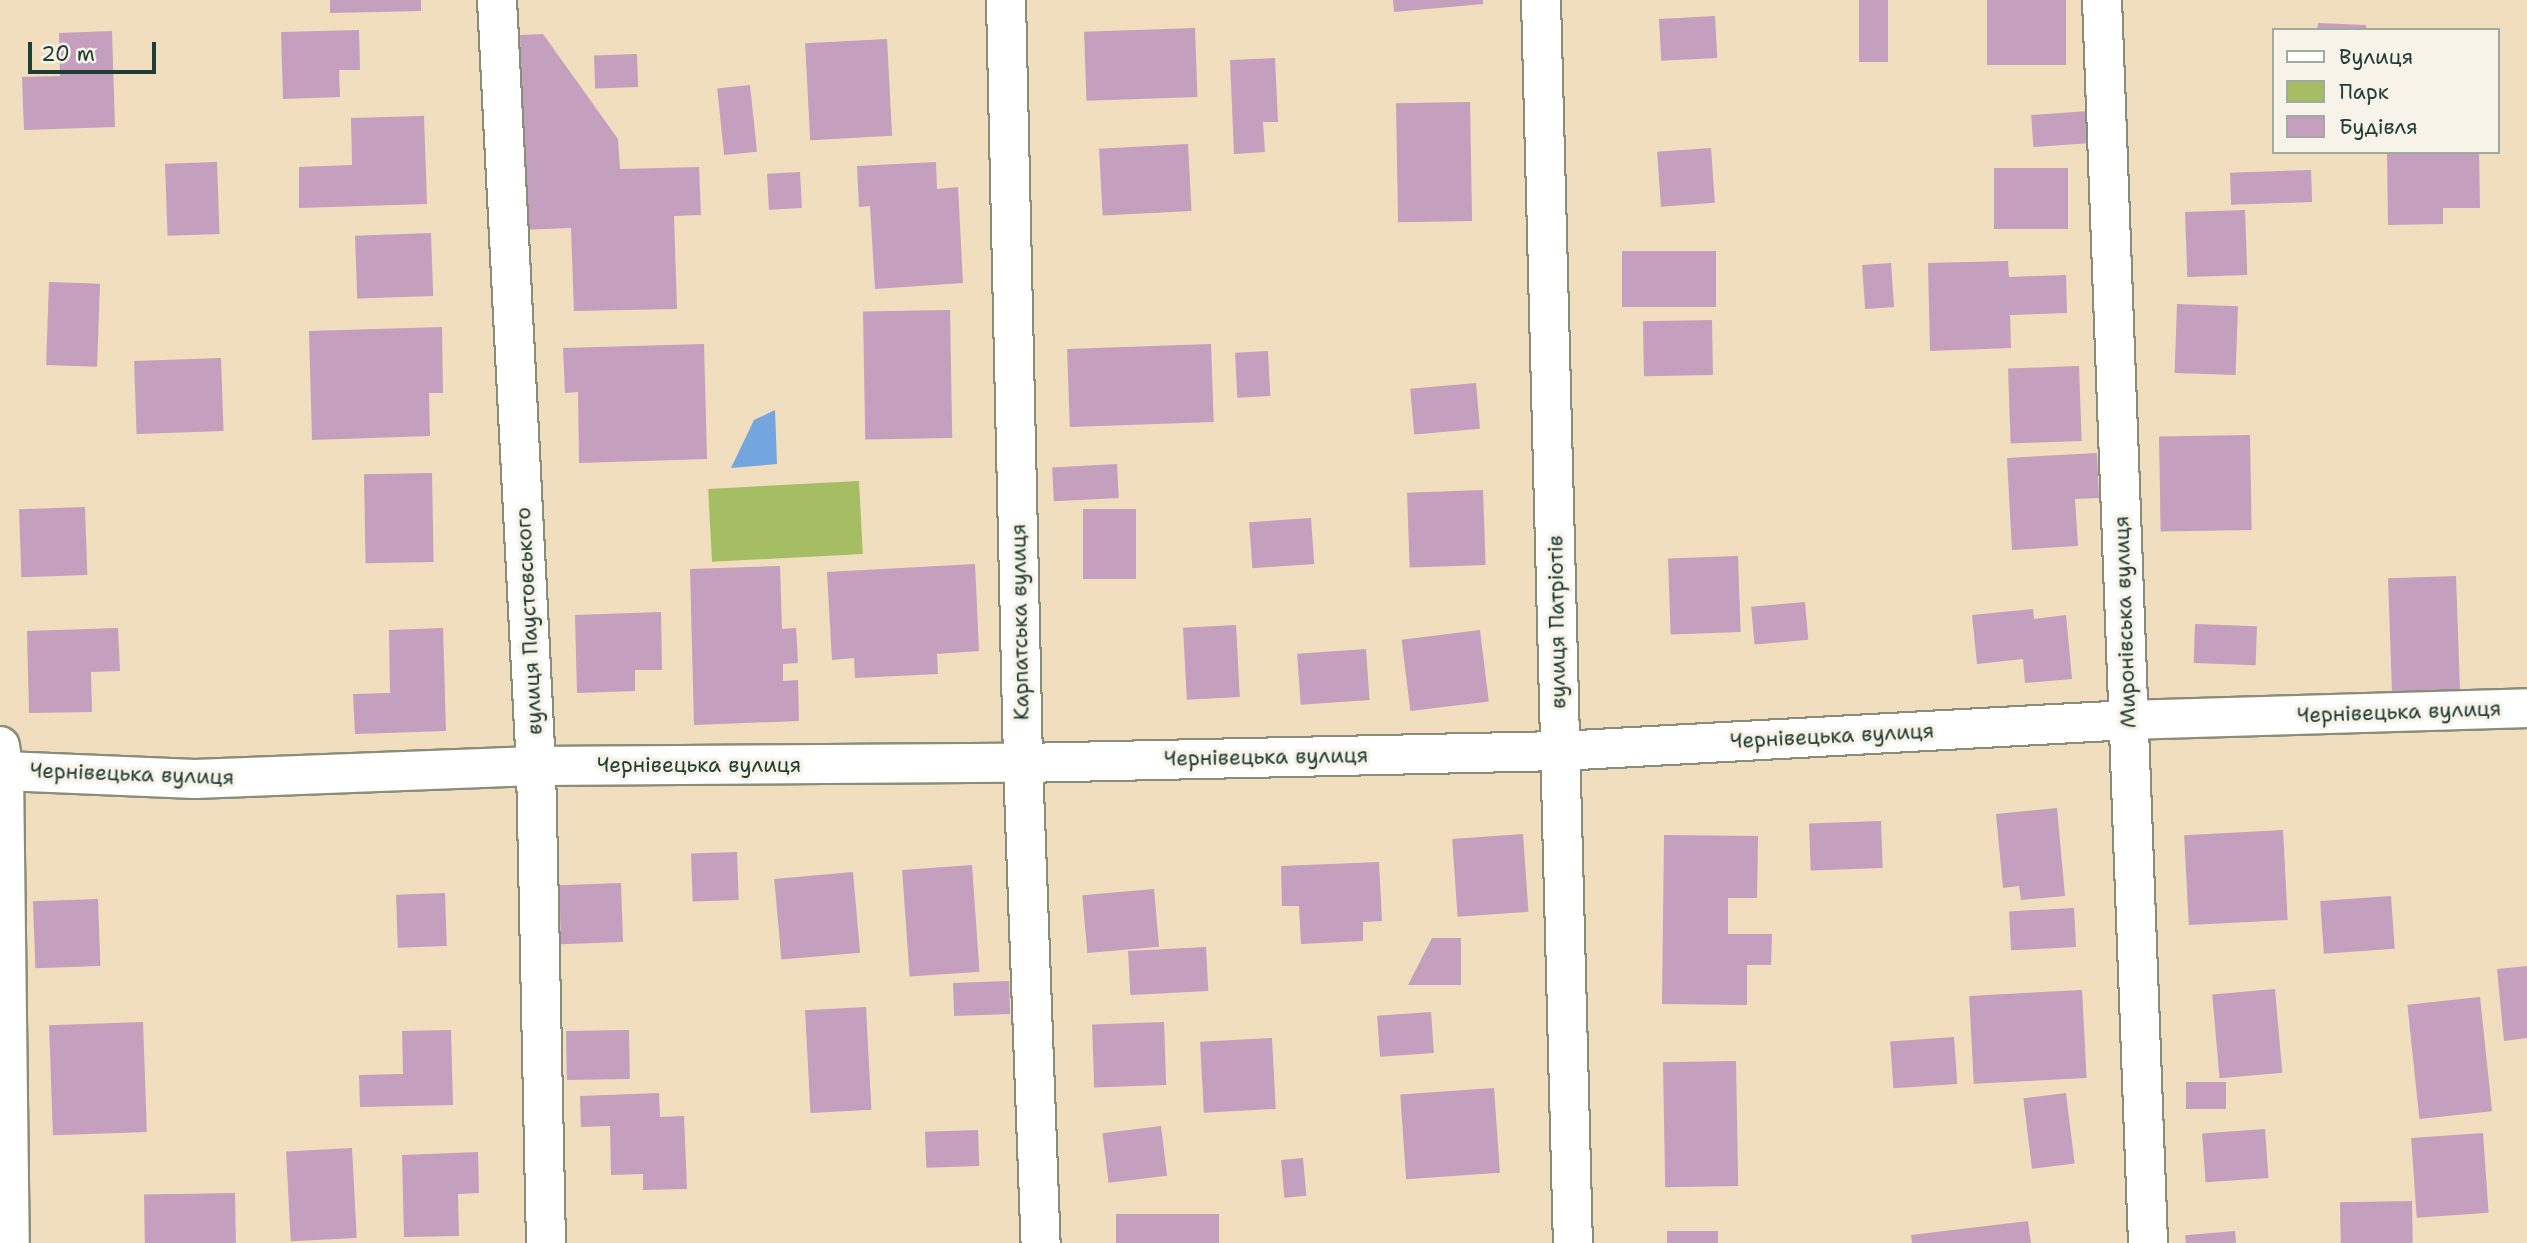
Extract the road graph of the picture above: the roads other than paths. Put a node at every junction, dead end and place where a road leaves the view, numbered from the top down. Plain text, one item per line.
1 (497, 0) edge
2 (1006, 0) edge
3 (1541, 0) edge
4 (2102, 0) edge
5 (2527, 708) edge
6 (2129, 720) junction
7 (1560, 751) junction
8 (2, 758) edge
9 (1023, 763) junction
10 (536, 766) junction
11 (10, 1243) edge
12 (546, 1243) edge
13 (1041, 1243) edge
14 (1573, 1243) edge
15 (2148, 1243) edge

1 - 10 street, вулиця Паустовського
2 - 9 street, Карпатська вулиця
3 - 7 street, вулиця Патріотів
4 - 6 street, Миронівська вулиця
5 - 6 street, Чернівецька вулиця
6 - 7 street, Чернівецька вулиця
6 - 15 street, Миронівська вулиця
7 - 9 street, Чернівецька вулиця
7 - 14 street, вулиця Патріотів
8 - 10 street, Чернівецька вулиця
8 - 11 street
9 - 10 street, Чернівецька вулиця
9 - 13 street, Карпатська вулиця
10 - 12 street, вулиця Паустовського

